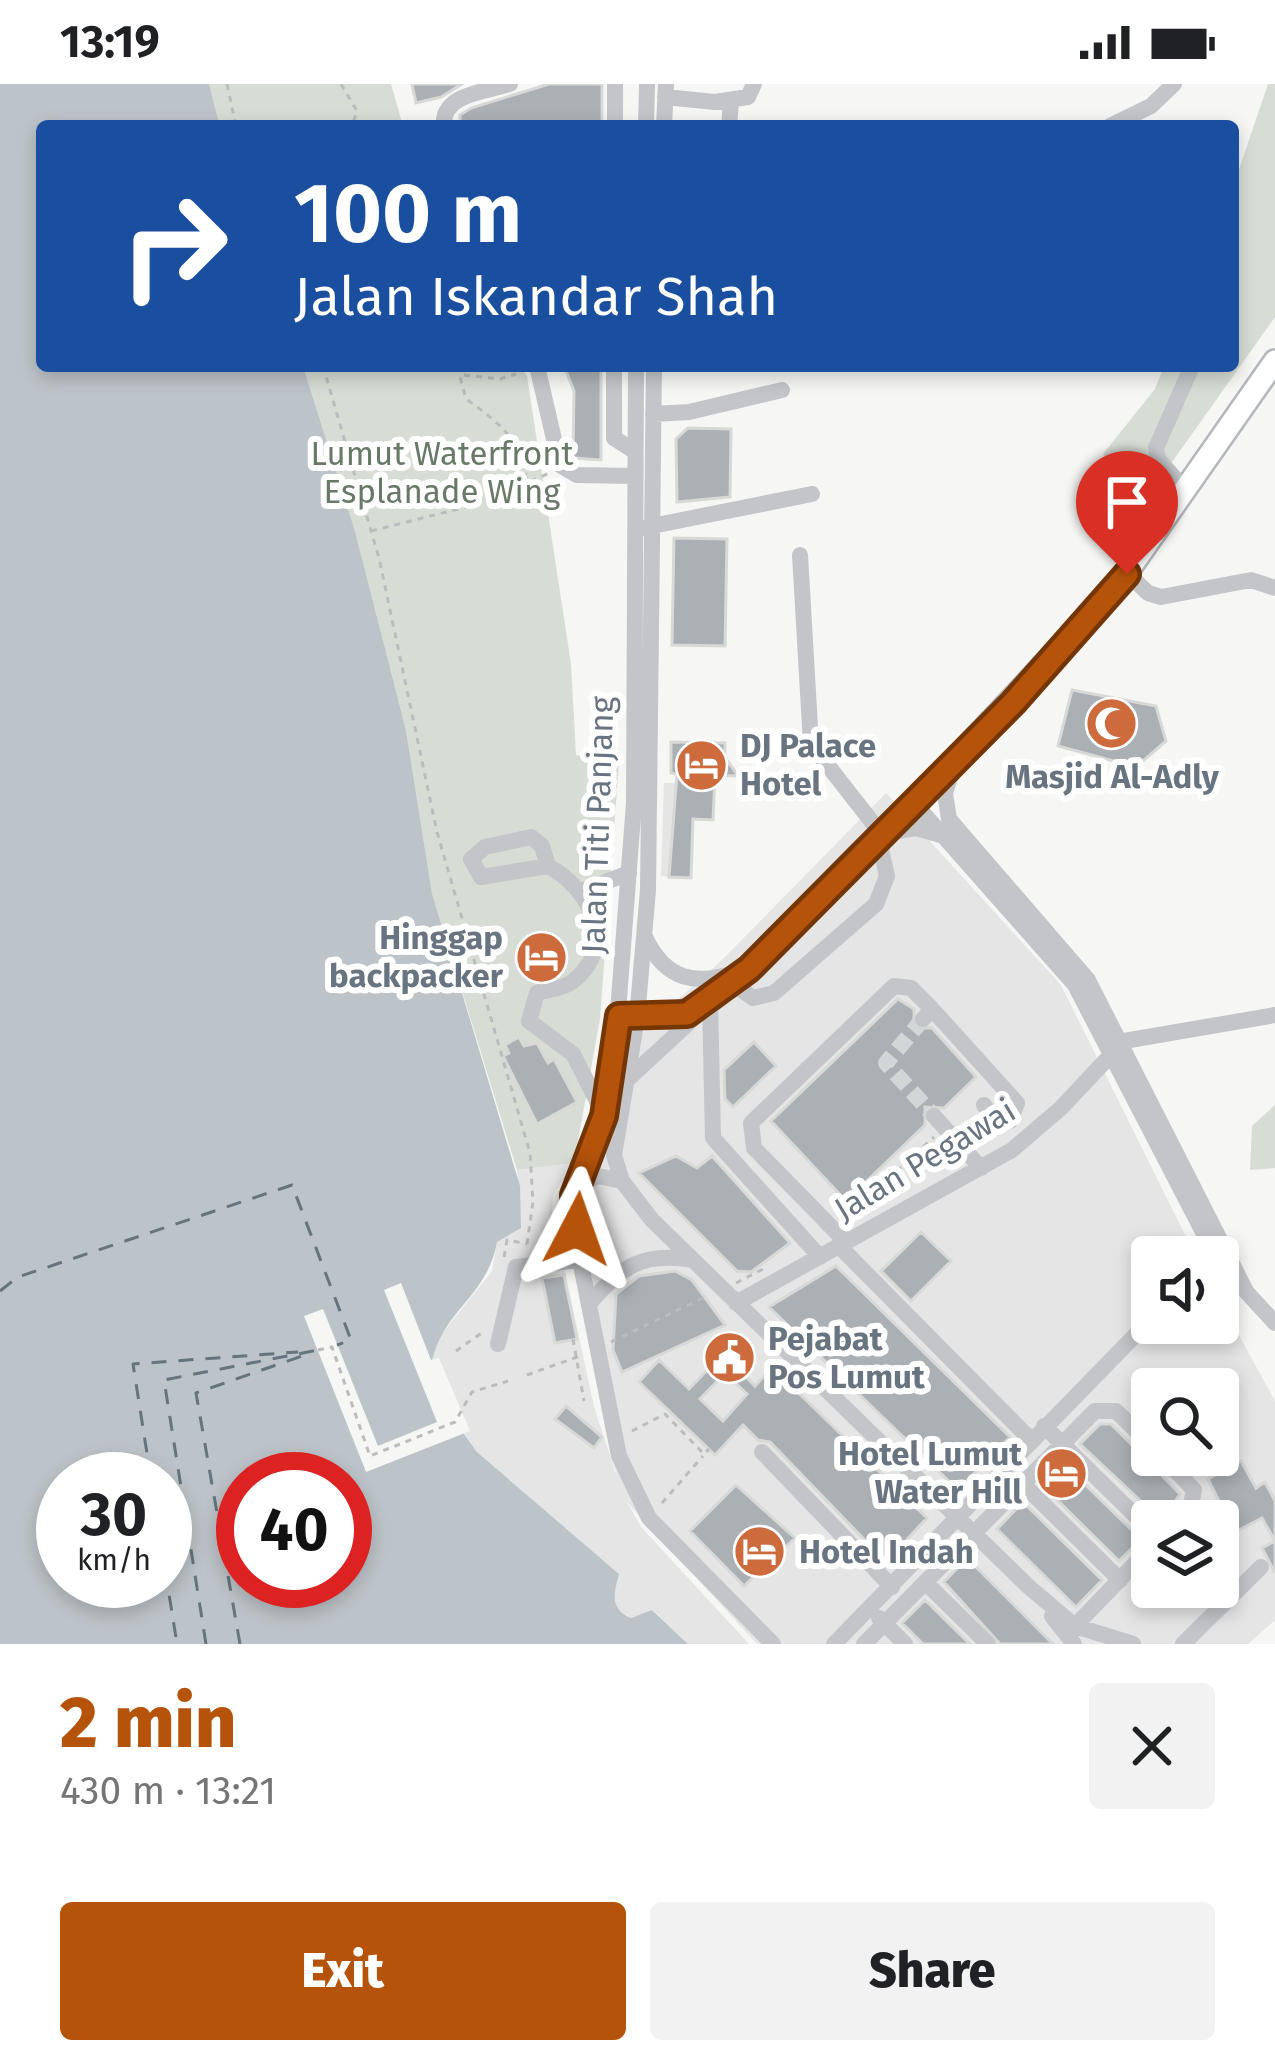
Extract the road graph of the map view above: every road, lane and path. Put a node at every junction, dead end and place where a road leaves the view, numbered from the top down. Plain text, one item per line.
1 (227, 84) edge
2 (341, 84) edge
3 (510, 84) edge
4 (615, 84) edge
5 (647, 84) edge
6 (754, 84) edge
7 (1174, 84) edge
8 (665, 90) edge
9 (731, 102) junction
10 (1150, 106) junction
11 (235, 120) edge
12 (354, 120) edge
13 (444, 120) edge
14 (615, 120) edge
15 (647, 120) edge
16 (664, 120) edge
17 (730, 120) edge
18 (1122, 120) edge
19 (1157, 120) edge
20 (1275, 361) edge
21 (325, 372) edge
22 (538, 372) edge
23 (614, 372) edge
24 (636, 372) edge
25 (654, 372) edge
26 (1189, 372) edge
27 (463, 374) joint
28 (516, 374) dead end
29 (782, 390) dead end
30 (653, 414) junction
31 (634, 452) junction
32 (560, 465) junction
33 (635, 476) junction
34 (527, 487) junction
35 (1186, 491) junction
36 (812, 494) dead end
37 (644, 528) junction
38 (371, 531) junction
39 (800, 555) dead end
40 (1127, 574) junction
41 (1275, 588) edge
42 (955, 763) junction
43 (915, 804) junction
44 (883, 836) junction
45 (945, 836) junction
46 (548, 866) dead end
47 (629, 874) junction
48 (586, 898) junction
49 (626, 920) junction
50 (644, 937) junction
51 (728, 987) junction
52 (1275, 1015) edge
53 (628, 1017) junction
54 (1118, 1045) junction
55 (628, 1078) junction
56 (611, 1119) junction
57 (1010, 1121) junction
58 (939, 1122) joint
59 (1021, 1141) junction
60 (961, 1145) junction
61 (981, 1168) junction
62 (622, 1181) junction
63 (576, 1185) junction
64 (1208, 1236) edge
65 (839, 1239) junction
66 (527, 1244) dead end
67 (820, 1257) junction
68 (693, 1260) junction
69 (774, 1263) dead end
70 (582, 1269) junction
71 (722, 1289) junction
72 (1239, 1291) edge
73 (736, 1303) junction
74 (589, 1304) junction
75 (1275, 1323) edge
76 (1131, 1339) edge
77 (573, 1340) dead end
78 (498, 1344) dead end
79 (597, 1349) junction
80 (318, 1350) dead end
81 (576, 1357) junction
82 (527, 1375) dead end
83 (508, 1381) dead end
84 (584, 1401) dead end
85 (1044, 1426) junction
86 (1131, 1427) edge
87 (615, 1440) junction
88 (1031, 1440) junction
89 (1062, 1444) junction
90 (762, 1452) dead end
91 (1023, 1484) junction
92 (1131, 1511) edge
93 (958, 1517) junction
94 (649, 1518) junction
95 (974, 1534) junction
96 (1131, 1568) edge
97 (1262, 1568) dead end
98 (1120, 1580) junction
99 (926, 1582) junction
100 (892, 1587) junction
101 (870, 1609) junction
102 (884, 1624) junction
103 (1074, 1635) edge
104 (1098, 1641) edge
105 (773, 1644) edge
106 (834, 1644) edge
107 (864, 1644) edge
108 (905, 1644) edge
109 (988, 1644) edge
110 (1133, 1644) edge
111 (1183, 1644) edge

1 - 11 path
2 - 12 path
3 - 13 street
4 - 14 street
5 - 15 street
6 - 9 street
7 - 10 street
8 - 9 street
8 - 16 street
9 - 17 street
10 - 18 street
10 - 19 street
20 - 35 main road
21 - 38 path
22 - 32 street
23 - 31 street
24 - 31 street, Jalan Titi Panjang
25 - 30 street, Jalan Titi Panjang
26 - 35 street
27 - 28 path
27 - 34 path
29 - 30 street
30 - 37 street, Jalan Titi Panjang
31 - 33 street, Jalan Titi Panjang
32 - 33 street
32 - 34 path
33 - 37 street, Jalan Titi Panjang
34 - 38 path
35 - 40 main road
36 - 37 street
37 - 47 street, Jalan Titi Panjang
37 - 50 street, Jalan Titi Panjang
38 - 66 path
39 - 44 street
40 - 41 street
40 - 42 main road
42 - 43 main road
42 - 54 street
43 - 44 main road
43 - 45 street
44 - 45 street
44 - 51 main road
44 - 51 street
45 - 54 street
46 - 48 street
47 - 48 street
47 - 49 street, Jalan Titi Panjang
48 - 49 street
48 - 56 street
49 - 53 street, Jalan Titi Panjang
50 - 51 street
50 - 53 street, Jalan Titi Panjang
51 - 53 main road
51 - 55 street
51 - 67 street
52 - 54 street
53 - 55 street, Jalan Titi Panjang
53 - 56 street, Jalan Titi Panjang
54 - 59 street, Jalan Pegawai
54 - 64 street
55 - 56 street, Jalan Titi Panjang
56 - 62 street
56 - 63 street, Jalan Titi Panjang
57 - 59 street
57 - 60 street
57 - 65 street
58 - 60 street
58 - 65 path
59 - 61 street, Jalan Pegawai
60 - 61 street
61 - 65 street, Jalan Pegawai
62 - 63 street
62 - 68 street
63 - 70 street, Jalan Titi Panjang
65 - 67 street, Jalan Pegawai
65 - 88 street
67 - 73 street, Jalan Pegawai
68 - 71 street
68 - 74 street
69 - 71 path
70 - 74 street, Jalan Titi Panjang
70 - 78 street
71 - 73 street
71 - 79 path
72 - 75 street
73 - 93 street
74 - 79 street, Jalan Titi Panjang
76 - 85 street
77 - 81 path
79 - 81 path
79 - 87 street, Jalan Titi Panjang
80 - 83 path
81 - 82 path
81 - 84 path
85 - 88 street
85 - 89 street
86 - 89 street
87 - 94 street, Jalan Titi Panjang
87 - 94 path
88 - 93 street
89 - 91 street
89 - 92 street
90 - 100 street
91 - 95 street
91 - 98 street
93 - 95 street
93 - 100 street
94 - 105 street, Jalan Titi Panjang
95 - 99 street
95 - 103 street
96 - 98 street
97 - 111 street
98 - 103 street
99 - 102 street
99 - 109 street
100 - 101 street
101 - 102 street
101 - 106 street
102 - 107 street
102 - 108 street
103 - 104 street
104 - 110 street

